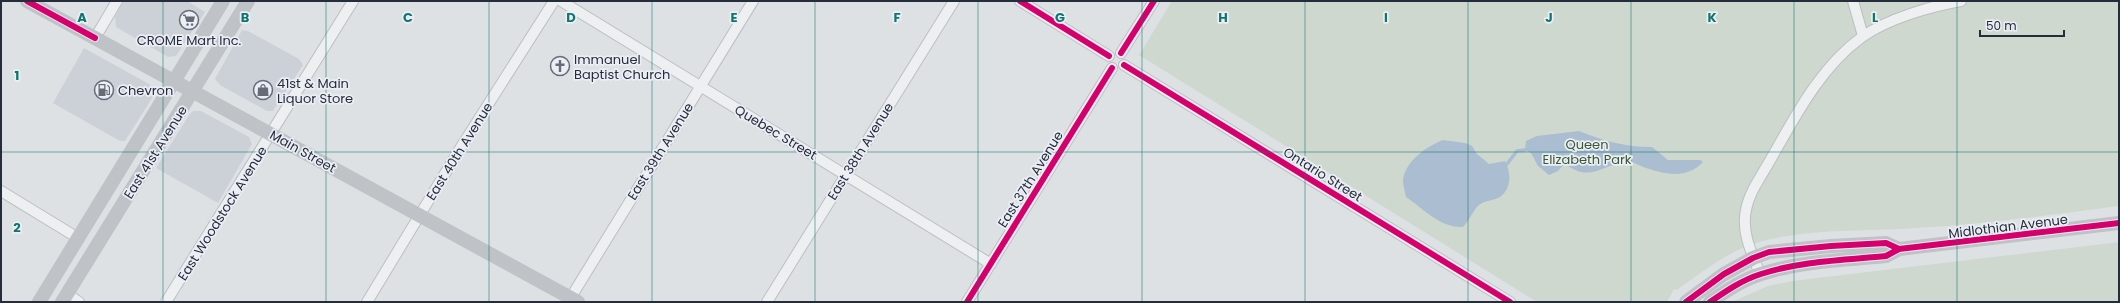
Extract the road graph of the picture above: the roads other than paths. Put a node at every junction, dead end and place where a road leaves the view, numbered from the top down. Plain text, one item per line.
1 (27, 1) edge
2 (117, 1) edge
3 (223, 1) edge
4 (248, 1) edge
5 (353, 1) edge
6 (554, 1) edge
7 (561, 1) edge
8 (753, 1) edge
9 (954, 1) edge
10 (1020, 1) edge
11 (1154, 1) edge
12 (1853, 1) edge
13 (1961, 1) edge
14 (1863, 36) junction
15 (95, 38) junction
16 (1121, 53) junction
17 (1110, 56) junction
18 (1124, 65) junction
19 (1112, 68) junction
20 (174, 80) junction
21 (700, 86) junction
22 (194, 91) junction
23 (271, 133) junction
24 (846, 175) junction
25 (1, 191) edge
26 (420, 215) junction
27 (2119, 223) edge
28 (78, 238) junction
29 (1899, 249) junction
30 (1753, 258) junction
31 (991, 264) junction
32 (1760, 274) junction
33 (64, 298) edge
34 (573, 301) edge
35 (39, 302) edge
36 (79, 302) edge
37 (166, 302) edge
38 (367, 302) edge
39 (767, 302) edge
40 (967, 302) edge
41 (1510, 302) edge
42 (1686, 302) edge
43 (1710, 302) edge

1 - 15 main road, Main Street
2 - 15 street
3 - 20 main road, East 41st Avenue
4 - 22 main road, East 41st Avenue
5 - 23 street, East Woodstock Avenue
6 - 26 street, East 40th Avenue
7 - 21 street, Quebec Street
8 - 21 street, East 39th Avenue
9 - 24 street, East 38th Avenue
10 - 17 street
11 - 16 street
12 - 14 street
13 - 14 street
14 - 30 street
15 - 20 main road, Main Street
16 - 17 street
16 - 18 street
17 - 19 street
18 - 19 street
18 - 41 street, Ontario Street
19 - 31 street, East 37th Avenue
20 - 22 main road, Main Street
20 - 28 main road, East 41st Avenue
21 - 24 street, Quebec Street
21 - 34 street, East 39th Avenue
22 - 23 main road, Main Street
22 - 33 main road, East 41st Avenue
23 - 26 main road, Main Street
23 - 37 street, East Woodstock Avenue
24 - 31 street, Quebec Street
24 - 39 street, East 38th Avenue
25 - 28 street
26 - 34 main road, Main Street
26 - 38 street, East 40th Avenue
27 - 29 main road, Midlothian Avenue
28 - 35 main road, East 41st Avenue
29 - 30 main road, Midlothian Avenue
29 - 32 main road, Midlothian Avenue
30 - 32 street
30 - 42 main road, Midlothian Avenue
31 - 40 street, East 37th Avenue
32 - 43 main road, Midlothian Avenue
33 - 36 street

